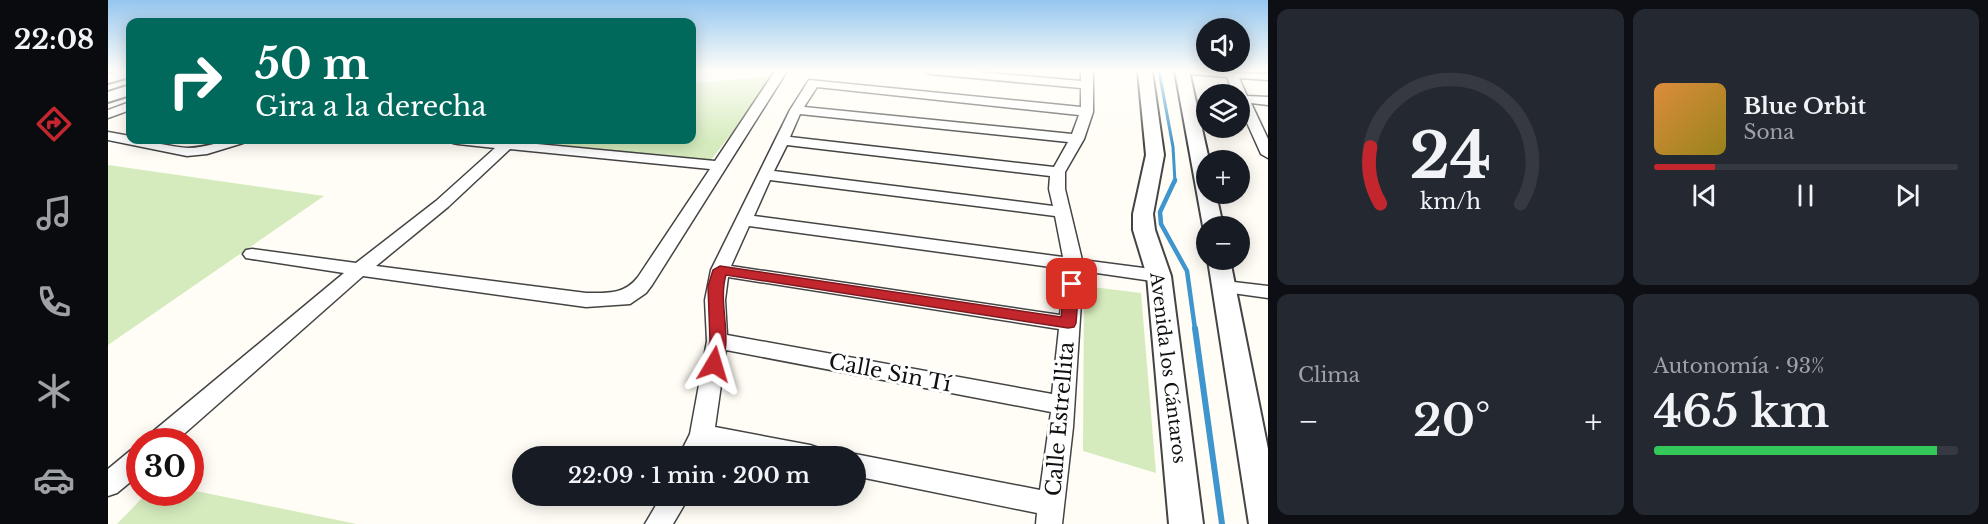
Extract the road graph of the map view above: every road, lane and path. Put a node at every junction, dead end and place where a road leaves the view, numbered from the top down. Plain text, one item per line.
1 (765, 95) edge
2 (805, 95) edge
3 (931, 95) edge
4 (1087, 95) edge
5 (1148, 95) edge
6 (1187, 95) edge
7 (126, 96) edge
8 (108, 97) edge
9 (126, 99) edge
10 (1250, 100) edge
11 (1268, 101) edge
12 (796, 110) junction
13 (1250, 111) edge
14 (1087, 112) junction
15 (108, 114) edge
16 (1262, 128) edge
17 (108, 136) edge
18 (1077, 138) junction
19 (126, 140) edge
20 (783, 140) junction
21 (146, 144) edge
22 (225, 144) edge
23 (497, 144) edge
24 (507, 145) junction
25 (1198, 150) edge
26 (1268, 154) edge
27 (719, 166) junction
28 (1058, 172) junction
29 (767, 175) junction
30 (1062, 212) junction
31 (744, 220) junction
32 (252, 254) dead end
33 (1071, 254) junction
34 (360, 269) junction
35 (720, 270) junction
36 (1222, 270) edge
37 (1159, 276) junction
38 (1225, 287) junction
39 (1268, 292) edge
40 (1068, 323) junction
41 (717, 341) junction
42 (1062, 405) junction
43 (174, 428) edge
44 (696, 445) edge
45 (866, 468) edge
46 (126, 470) edge
47 (108, 485) edge
48 (670, 506) edge
49 (1051, 514) edge
50 (658, 524) edge
51 (1186, 524) edge
52 (1266, 524) edge

1 - 27 street
2 - 12 street
3 - 14 street
4 - 14 street
5 - 37 street, Avenida los Cántaros
6 - 25 street
7 - 8 street
9 - 15 street
10 - 11 street
12 - 18 street
12 - 20 street
13 - 16 street
14 - 18 street
16 - 26 street
17 - 19 street
18 - 28 street
20 - 28 street
20 - 29 street
21 - 22 street
23 - 24 street
24 - 27 street
24 - 34 street
27 - 34 street
28 - 30 street, Calle Estrellita
29 - 30 street
29 - 31 street
30 - 33 street, Calle Estrellita
31 - 33 street
31 - 35 street
32 - 34 street
33 - 37 street
33 - 40 street, Calle Estrellita
34 - 43 street
35 - 40 street
35 - 41 street
36 - 38 street
37 - 51 street, Avenida los Cántaros
38 - 39 street
38 - 52 street
40 - 42 street, Calle Estrellita
41 - 42 street, Calle Sin Tí
41 - 44 street
42 - 49 street, Calle Estrellita
45 - 49 street
46 - 47 street
48 - 50 street

